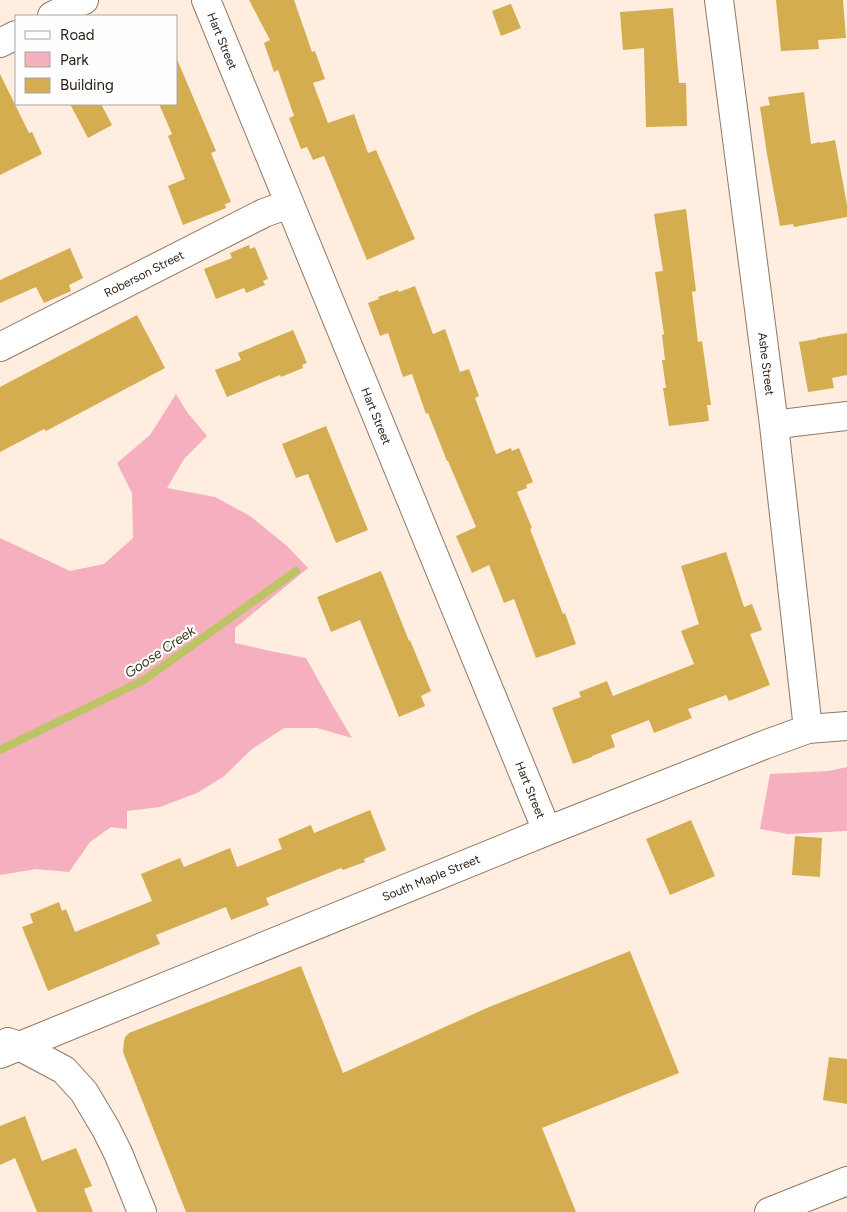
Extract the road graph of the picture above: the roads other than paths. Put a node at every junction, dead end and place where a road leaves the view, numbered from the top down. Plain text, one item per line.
1 (84, 0) edge
2 (206, 0) edge
3 (719, 0) edge
4 (54, 15) edge
5 (15, 35) edge
6 (0, 43) edge
7 (289, 204) junction
8 (0, 347) edge
9 (847, 416) edge
10 (774, 426) junction
11 (847, 726) edge
12 (808, 729) junction
13 (547, 831) junction
14 (6, 1047) edge
15 (847, 1181) edge
16 (142, 1212) edge
17 (769, 1212) edge

1 - 4 street
2 - 7 street, Hart Street
3 - 10 street, Ashe Street
5 - 6 street
7 - 8 street, Roberson Street
7 - 13 street, Hart Street
9 - 10 street
10 - 12 street, Ashe Street
11 - 12 street, South Maple Street
12 - 13 street, South Maple Street
13 - 14 street, South Maple Street
14 - 16 street
15 - 17 street

